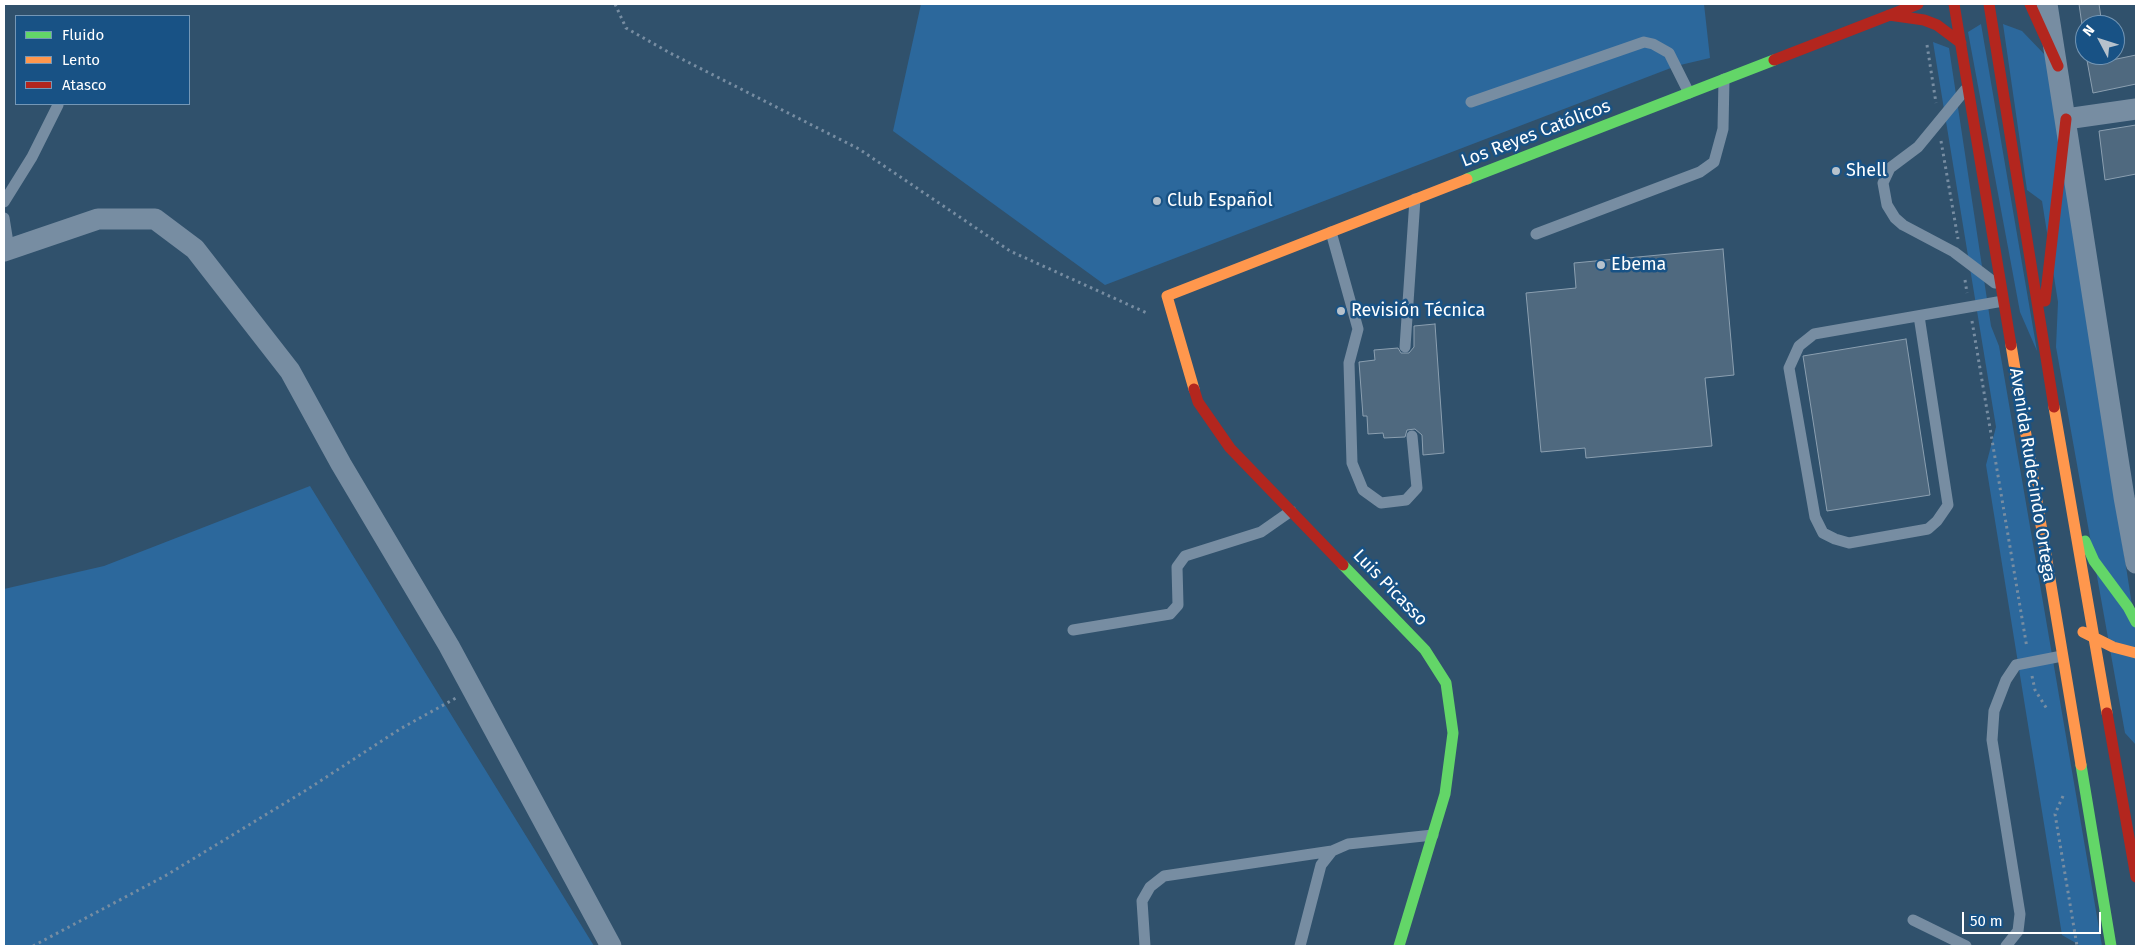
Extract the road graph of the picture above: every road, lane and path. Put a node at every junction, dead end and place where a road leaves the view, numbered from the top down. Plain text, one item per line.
1 (616, 4) edge
2 (1918, 4) edge
3 (1954, 4) edge
4 (1989, 4) edge
5 (2030, 4) edge
6 (2047, 4) edge
7 (1889, 15) junction
8 (1924, 20) junction
9 (1960, 43) junction
10 (2058, 66) junction
11 (1724, 79) junction
12 (1968, 87) junction
13 (1689, 93) junction
14 (1471, 102) dead end
15 (58, 105) dead end
16 (2136, 109) edge
17 (2066, 119) junction
18 (1938, 122) junction
19 (1415, 199) junction
20 (4, 202) edge
21 (4, 218) edge
22 (1331, 232) junction
23 (1536, 234) dead end
24 (6, 250) edge
25 (1961, 257) junction
26 (2001, 288) junction
27 (1167, 296) joint
28 (2003, 301) junction
29 (1970, 307) junction
30 (1147, 315) dead end
31 (1919, 316) junction
32 (2041, 334) junction
33 (1405, 348) dead end
34 (1412, 436) dead end
35 (2130, 496) edge
36 (2072, 510) junction
37 (1291, 511) junction
38 (2136, 563) edge
39 (2053, 600) junction
40 (2136, 622) edge
41 (1073, 630) dead end
42 (2094, 639) junction
43 (2136, 654) edge
44 (2062, 656) junction
45 (2030, 662) junction
46 (472, 689) junction
47 (2050, 712) dead end
48 (2063, 795) dead end
49 (1433, 835) junction
50 (1332, 851) junction
51 (2136, 878) edge
52 (1913, 920) dead end
53 (33, 946) edge
54 (611, 946) edge
55 (1145, 946) edge
56 (1300, 946) edge
57 (1399, 946) edge
58 (1966, 946) edge
59 (2006, 946) edge
60 (2077, 946) edge
61 (2111, 946) edge

1 - 30 path
2 - 7 main road, Los Reyes Católicos
3 - 9 main road, Avenida Rudecindo Ortega
4 - 32 main road, Avenida Rudecindo Ortega
5 - 10 main road
6 - 10 street
7 - 8 main road
7 - 11 main road, Los Reyes Católicos
8 - 9 main road
8 - 18 path
9 - 12 main road, Avenida Rudecindo Ortega
10 - 17 street
11 - 13 main road, Los Reyes Católicos
11 - 23 lane
12 - 18 lane
12 - 26 main road, Avenida Rudecindo Ortega
13 - 14 lane
13 - 19 main road, Los Reyes Católicos
15 - 20 lane
16 - 17 street
17 - 32 main road
17 - 35 street
18 - 25 path
18 - 25 lane
19 - 22 main road, Los Reyes Católicos
19 - 33 lane
21 - 24 lane
22 - 27 main road, Los Reyes Católicos
22 - 34 lane
24 - 46 street
25 - 26 lane
25 - 29 path
26 - 28 main road, Avenida Rudecindo Ortega
27 - 37 main road, Luis Picasso
28 - 29 lane
28 - 39 main road, Avenida Rudecindo Ortega
29 - 31 lane
29 - 45 path
31 - 31 lane
32 - 36 main road, Avenida Rudecindo Ortega
35 - 38 street
36 - 40 main road
36 - 42 main road, Avenida Rudecindo Ortega
37 - 41 lane
37 - 49 main road, Luis Picasso
39 - 42 main road
39 - 44 main road, Avenida Rudecindo Ortega
42 - 43 main road
42 - 51 main road, Avenida Rudecindo Ortega
44 - 45 lane
44 - 61 main road, Avenida Rudecindo Ortega
45 - 47 path
45 - 59 lane
46 - 53 path
46 - 54 street
48 - 60 path
49 - 50 lane
49 - 57 main road, Luis Picasso
50 - 55 lane
50 - 56 lane
52 - 58 lane

